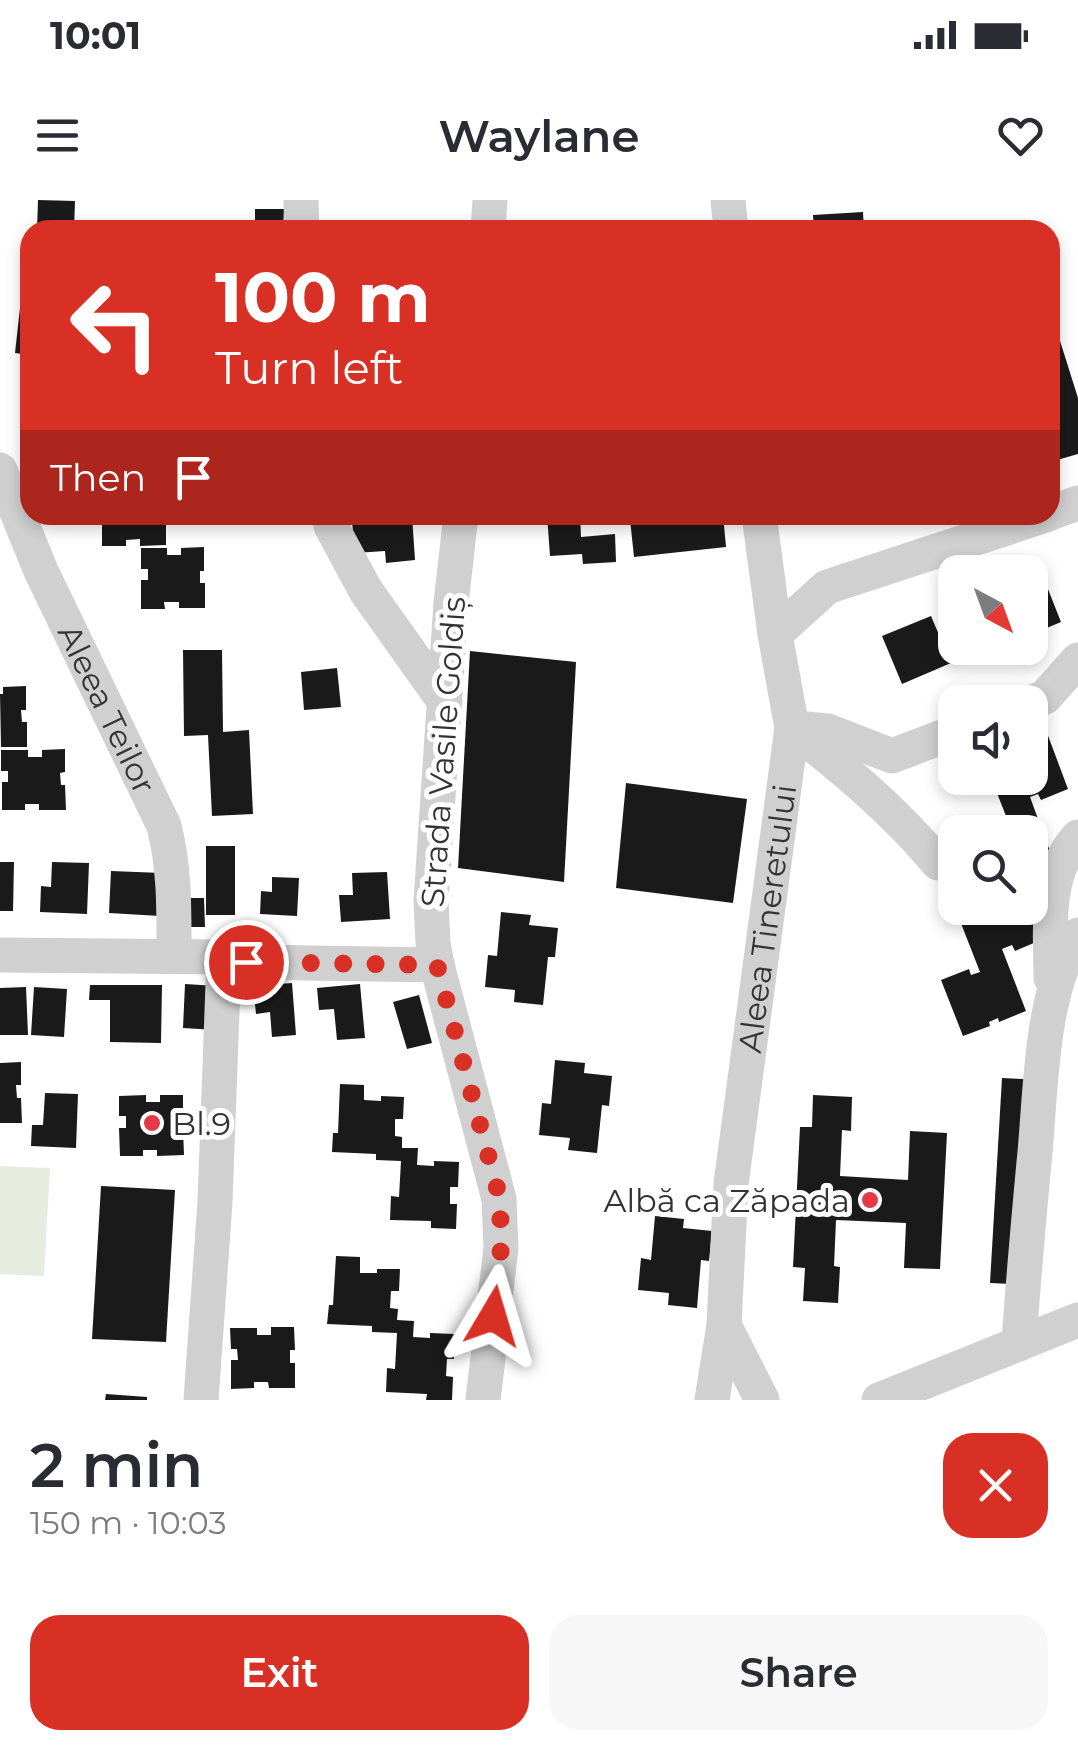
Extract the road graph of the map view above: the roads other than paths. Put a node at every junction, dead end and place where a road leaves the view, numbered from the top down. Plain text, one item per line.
1 (0, 470) edge
2 (20, 519) edge
3 (22, 525) edge
4 (331, 525) edge
5 (460, 525) edge
6 (761, 525) edge
7 (1015, 525) edge
8 (765, 568) junction
9 (827, 588) junction
10 (775, 634) junction
11 (1078, 660) edge
12 (1048, 695) edge
13 (445, 702) junction
14 (792, 728) junction
15 (938, 738) edge
16 (1078, 837) edge
17 (938, 863) dead end
18 (1078, 935) edge
19 (0, 955) edge
20 (174, 956) junction
21 (235, 959) junction
22 (437, 965) junction
23 (1052, 1001) junction
24 (1078, 1320) edge
25 (724, 1325) junction
26 (1019, 1344) junction
27 (201, 1400) edge
28 (483, 1400) edge
29 (712, 1400) edge
30 (762, 1400) edge
31 (879, 1400) edge

1 - 2 street, Aleea Teilor
3 - 20 street, Aleea Teilor
4 - 13 street
5 - 13 street, Strada Vasile Goldiș
6 - 8 street, Aleea Tineretului
7 - 9 street
8 - 9 street
8 - 10 street, Aleea Tineretului
9 - 10 street
10 - 14 street, Aleea Tineretului
11 - 12 street
13 - 22 street, Strada Vasile Goldiș
14 - 15 street
14 - 17 street
14 - 25 street, Aleea Tineretului
16 - 23 street
18 - 23 street
19 - 20 street
20 - 21 street
21 - 22 street
21 - 27 street
22 - 28 street, Strada Vasile Goldiș
23 - 26 street
24 - 26 street
25 - 29 street, Aleea Tineretului
25 - 30 street, Aleea Tineretului
26 - 31 street

